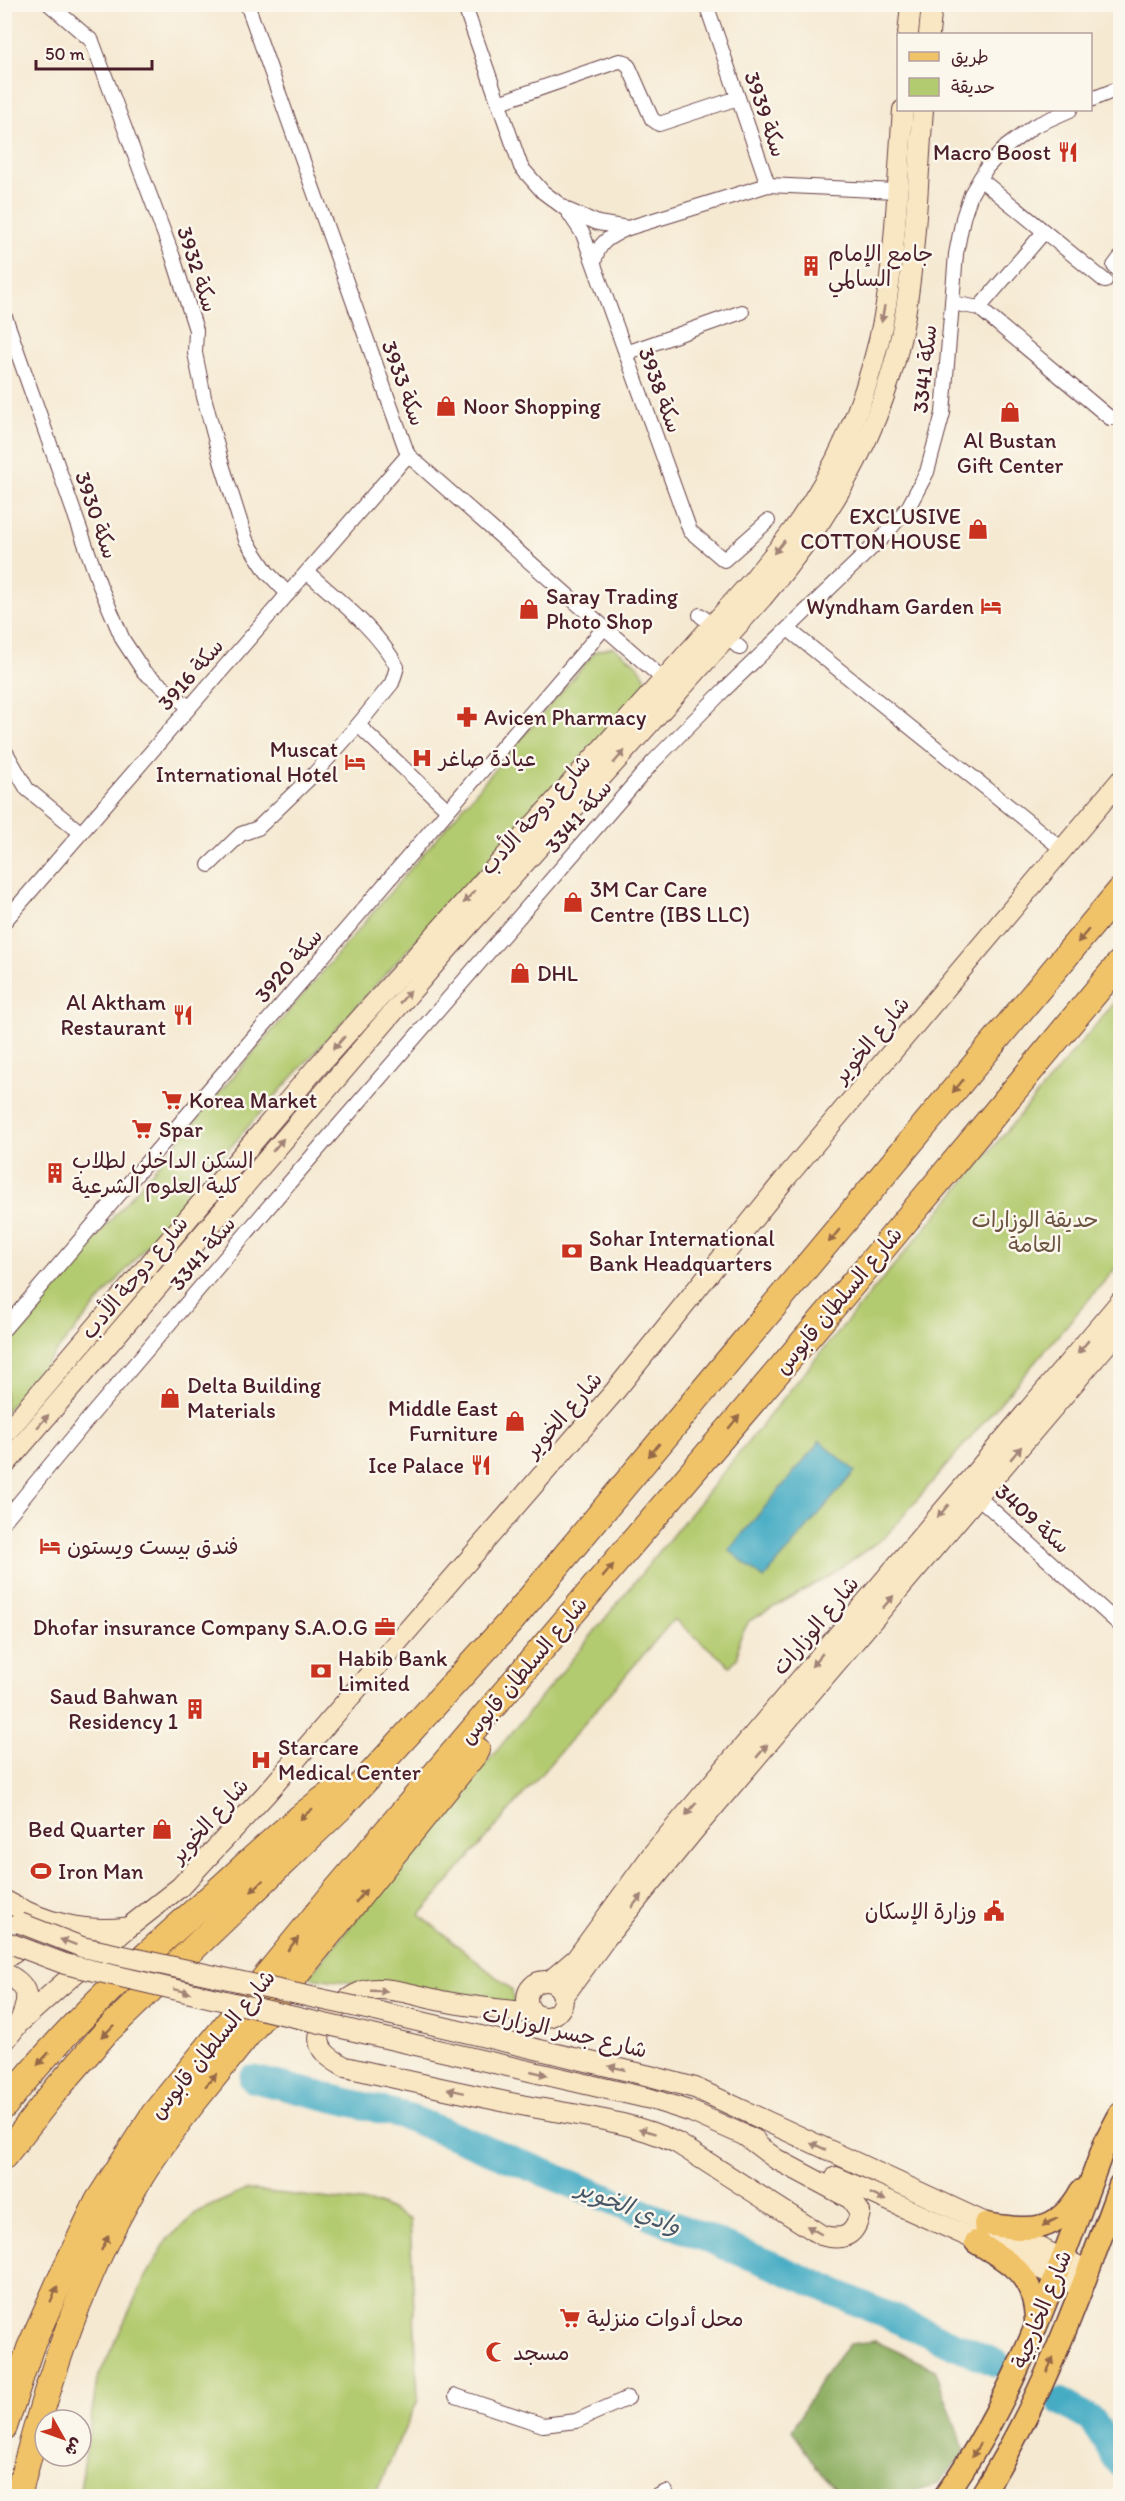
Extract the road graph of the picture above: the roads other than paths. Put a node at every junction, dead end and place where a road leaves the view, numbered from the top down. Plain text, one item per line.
1 (49, 4) edge
2 (247, 4) edge
3 (464, 4) edge
4 (706, 4) edge
5 (910, 4) edge
6 (932, 4) edge
7 (908, 33) edge
8 (929, 33) edge
9 (1120, 88) edge
10 (738, 98) junction
11 (1092, 99) edge
12 (498, 103) junction
13 (903, 111) edge
14 (923, 111) edge
15 (1068, 111) edge
16 (980, 179) junction
17 (768, 185) junction
18 (896, 191) junction
19 (567, 210) junction
20 (628, 228) junction
21 (1044, 231) junction
22 (1120, 258) edge
23 (594, 263) junction
24 (1120, 271) edge
25 (1105, 281) dead end
26 (952, 303) junction
27 (979, 308) junction
28 (742, 312) dead end
29 (4, 314) edge
30 (626, 353) junction
31 (1120, 417) edge
32 (408, 455) junction
33 (768, 521) dead end
34 (307, 572) junction
35 (288, 594) junction
36 (604, 628) junction
37 (788, 629) junction
38 (720, 631) junction
39 (663, 679) junction
40 (189, 707) junction
41 (358, 725) junction
42 (4, 749) edge
43 (1120, 781) edge
44 (448, 810) junction
45 (80, 832) junction
46 (1062, 849) junction
47 (209, 865) dead end
48 (1120, 891) edge
49 (4, 922) edge
50 (1120, 963) edge
51 (1120, 1302) edge
52 (4, 1329) edge
53 (1120, 1329) edge
54 (1012, 1429) junction
55 (4, 1436) edge
56 (4, 1466) edge
57 (978, 1497) junction
58 (4, 1521) edge
59 (1120, 1625) edge
60 (535, 1657) junction
61 (387, 1755) junction
62 (12, 1912) edge
63 (129, 1927) junction
64 (4, 1941) edge
65 (4, 1958) edge
66 (12, 1976) edge
67 (550, 1981) junction
68 (58, 1988) junction
69 (563, 1997) junction
70 (533, 2013) junction
71 (19, 2023) junction
72 (4, 2042) edge
73 (4, 2106) edge
74 (1120, 2114) edge
75 (744, 2135) junction
76 (1106, 2141) junction
77 (4, 2156) edge
78 (1120, 2185) edge
79 (981, 2233) junction
80 (1058, 2268) junction
81 (1086, 2280) junction
82 (1036, 2328) junction
83 (48, 2393) junction
84 (456, 2396) dead end
85 (628, 2398) dead end
86 (4, 2427) edge
87 (18, 2496) edge
88 (34, 2496) edge
89 (945, 2496) edge
90 (981, 2496) edge

1 - 35 street, سكة 3932
2 - 32 street, سكة 3933
3 - 12 street, سكة 3938
4 - 10 street, سكة 3939
5 - 7 main road
6 - 8 main road
9 - 11 street
10 - 12 street
10 - 17 street, سكة 3939
12 - 19 street, سكة 3938
13 - 18 main road, شارع دوحة الأدب
14 - 38 main road, شارع دوحة الأدب
15 - 16 street, سكة 3341
16 - 21 street
16 - 26 street, سكة 3341
17 - 18 street, سكة 3939
17 - 20 street, سكة 3938
18 -> 38 main road, شارع دوحة الأدب
19 - 20 street, سكة 3938
19 - 23 street, سكة 3938
20 - 23 street, سكة 3938
21 - 25 street
21 - 27 street
22 - 24 street
23 - 30 street, سكة 3938
26 - 27 street
26 - 37 street, سكة 3341
27 - 31 street
28 - 30 street
29 - 40 street, سكة 3930
30 - 33 street, سكة 3938
32 - 34 street, سكة 3916
32 - 36 street, سكة 3933
34 - 35 street, سكة 3916
34 - 41 street
35 - 40 street, سكة 3916
36 - 39 street, سكة 3933
36 - 44 street, سكة 3920
37 - 46 street
37 - 58 street, سكة 3341
38 - 39 main road, شارع دوحة الأدب
56 -> 38 main road, شارع دوحة الأدب
39 -> 55 main road, شارع دوحة الأدب
40 - 45 street, سكة 3916
41 - 44 street
41 - 47 street
42 - 45 street
43 - 46 main road, شارع الخوير
44 - 52 street, سكة 3920
45 - 49 street, سكة 3916
46 - 63 main road, شارع الخوير
48 -> 61 highway, شارع السلطان قابوس
60 -> 50 highway, شارع السلطان قابوس
51 -> 54 main road, شارع الوزارات
57 -> 53 main road, شارع الوزارات
54 - 57 street, سكة 3409
54 -> 67 main road, شارع الوزارات
57 - 59 street, سكة 3409
69 -> 57 main road, شارع الوزارات
83 -> 60 highway
86 -> 60 highway, شارع السلطان قابوس
61 -> 73 highway
61 -> 77 highway, شارع السلطان قابوس
62 - 63 main road
62 - 65 main road
79 -> 62 main road, شارع جسر الوزارات, bridge
63 - 68 main road, شارع الخوير
64 -> 75 main road, شارع جسر الوزارات, bridge
66 - 68 main road
66 - 71 main road
67 - 69 main road
67 - 70 main road
68 - 71 main road, شارع الخوير
69 - 70 main road
75 -> 70 main road
71 - 72 main road, شارع الخوير
74 - 76 main road, شارع الخارجية
75 -> 79 main road, شارع جسر الوزارات
76 -> 79 main road
76 - 80 main road, شارع الخارجية
78 - 81 main road, شارع الخارجية
79 - 80 main road, شارع جسر الوزارات
79 - 82 main road
80 - 81 main road, شارع جسر الوزارات
80 - 82 main road, شارع الخارجية
90 -> 81 main road, شارع الخارجية
82 -> 89 main road, شارع الخارجية
83 - 87 highway
83 - 88 highway
84 - 85 street

